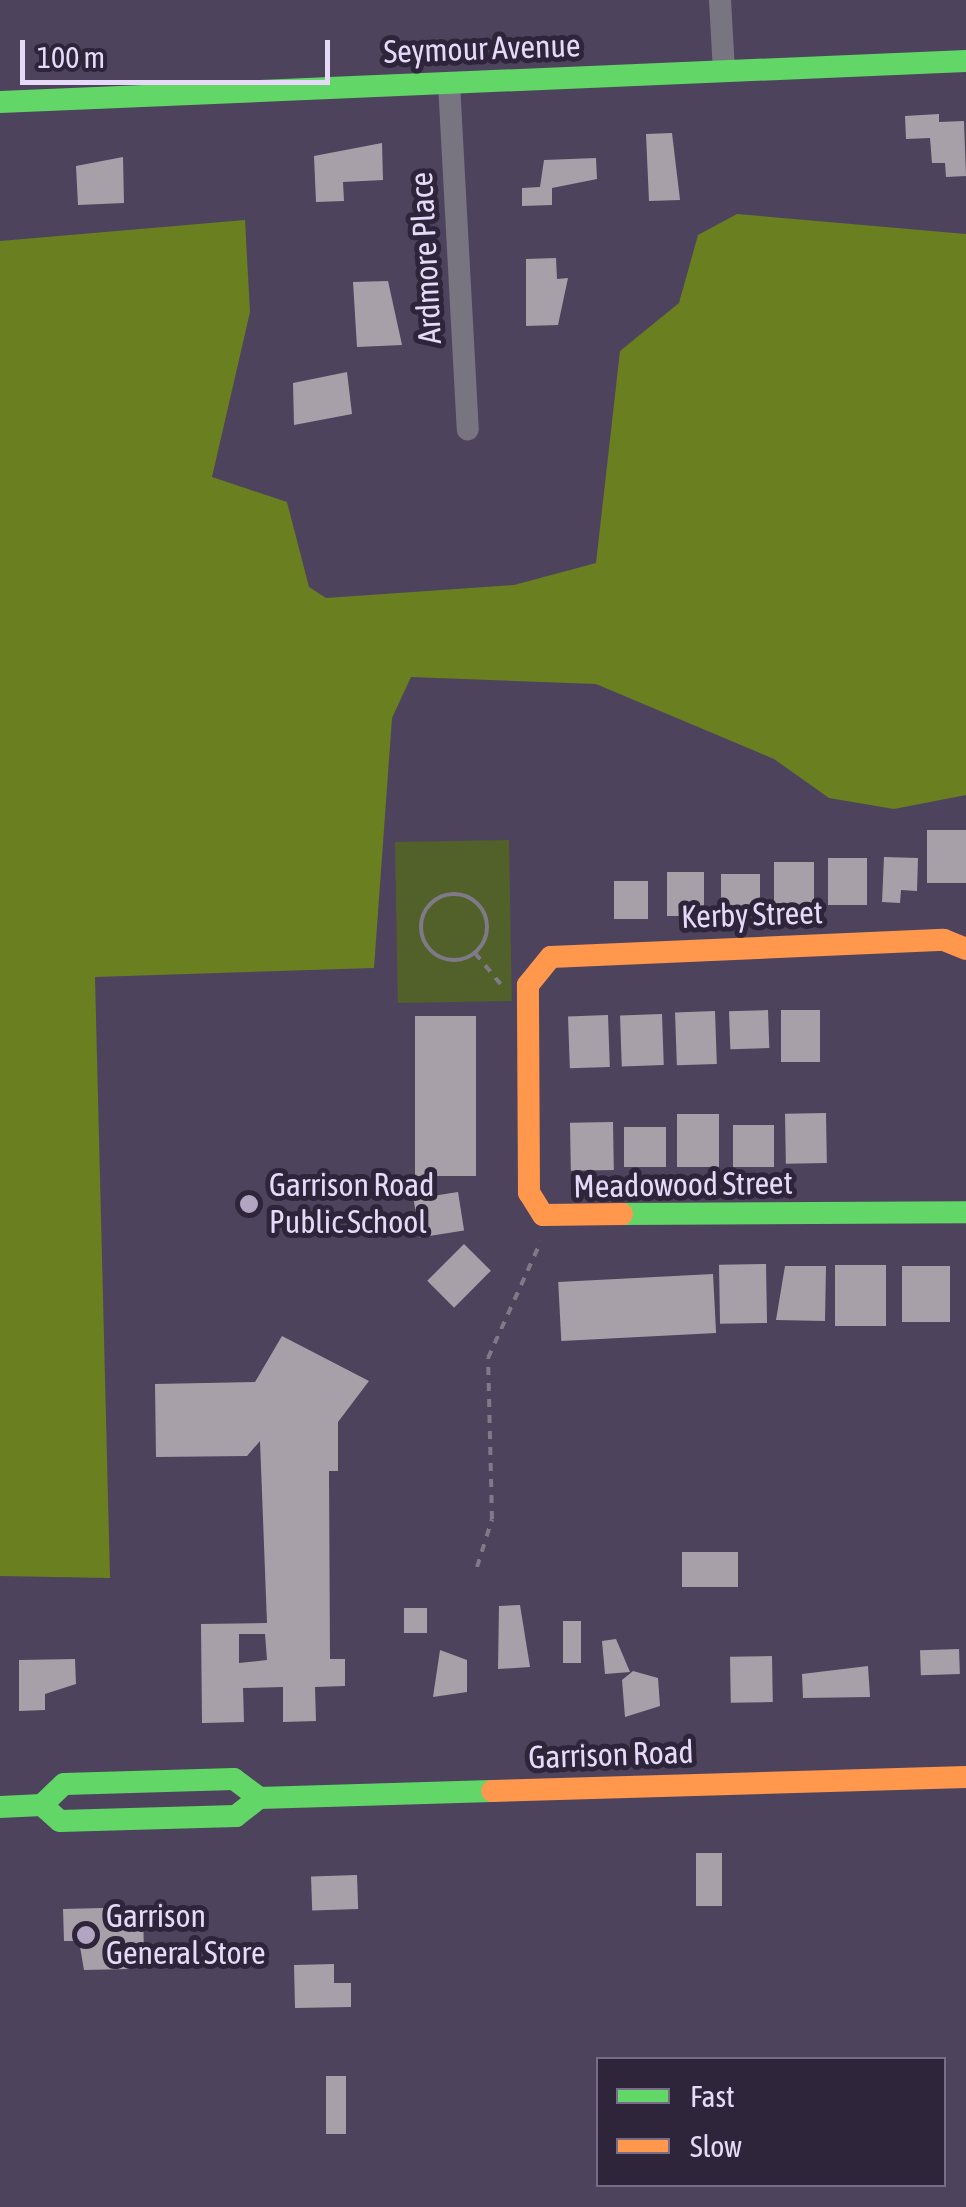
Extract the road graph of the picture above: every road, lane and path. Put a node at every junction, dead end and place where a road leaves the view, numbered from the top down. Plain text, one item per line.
1 (720, 0) edge
2 (966, 60) edge
3 (724, 71) junction
4 (449, 83) junction
5 (0, 102) edge
6 (468, 430) dead end
7 (966, 949) edge
8 (475, 953) junction
9 (540, 963) joint
10 (528, 990) junction
11 (966, 1212) edge
12 (551, 1218) junction
13 (477, 1567) dead end
14 (966, 1778) edge
15 (259, 1798) junction
16 (42, 1805) junction
17 (0, 1807) edge

1 - 3 street
2 - 3 street, Seymour Avenue
3 - 4 street, Seymour Avenue
4 - 5 street, Seymour Avenue
4 - 6 street, Ardmore Place
7 - 9 street, Kerby Street
8 - 8 path
8 - 10 path
9 - 10 street, Meadowood Street
10 - 12 street, Meadowood Street
11 - 12 street, Meadowood Street
12 - 13 path
14 - 15 street, Garrison Road
15 - 16 street, Garrison Road
15 - 16 street, Garrison Road
16 - 17 street, Garrison Road

